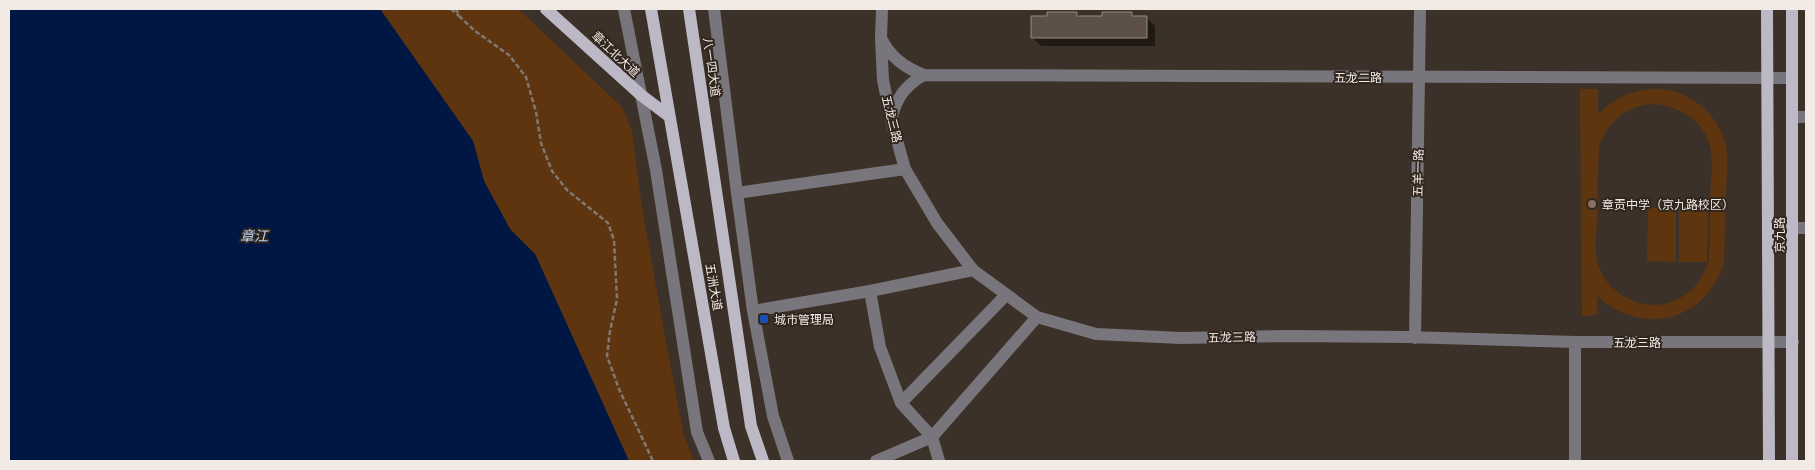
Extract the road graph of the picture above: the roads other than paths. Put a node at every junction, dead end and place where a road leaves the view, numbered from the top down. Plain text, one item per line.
1 (546, 9) edge
2 (624, 9) edge
3 (651, 9) edge
4 (654, 9) edge
5 (685, 9) edge
6 (690, 9) edge
7 (714, 9) edge
8 (882, 9) edge
9 (1420, 9) edge
10 (1767, 9) edge
11 (1792, 9) edge
12 (881, 38) junction
13 (924, 74) junction
14 (1419, 77) junction
15 (1767, 78) junction
16 (1792, 78) junction
17 (641, 95) junction
18 (670, 117) junction
19 (1792, 117) junction
20 (1806, 117) edge
21 (891, 120) junction
22 (706, 130) junction
23 (905, 169) junction
24 (737, 193) junction
25 (1793, 228) junction
26 (1806, 228) edge
27 (973, 270) junction
28 (870, 291) junction
29 (1006, 295) junction
30 (753, 312) junction
31 (1037, 317) junction
32 (1415, 338) junction
33 (1575, 342) junction
34 (1769, 342) junction
35 (1793, 342) junction
36 (901, 403) junction
37 (932, 436) junction
38 (709, 461) edge
39 (734, 461) edge
40 (763, 461) edge
41 (788, 461) edge
42 (876, 461) edge
43 (939, 461) edge
44 (1575, 461) edge
45 (1769, 461) edge
46 (1792, 461) edge

1 - 17 main road, 章江北大道
2 - 17 street
3 - 18 main road
4 - 18 main road
5 - 22 main road
6 - 22 main road, 八一四大道
7 - 24 street
8 - 12 street, 五龙三路
9 - 14 street, 五羊一路
10 - 15 main road, 京九路
11 - 16 main road, 京九路
12 - 13 street
12 - 21 street, 五龙三路
13 - 14 street, 五龙二路
13 - 21 street
14 - 15 street, 五龙二路
14 - 32 street, 五羊一路
15 - 16 street, 五龙二路
15 - 34 main road, 京九路
16 - 19 main road, 京九路
17 - 18 main road, 章江北大道
17 - 38 street
18 - 39 main road, 五洲大道
19 - 20 street
19 - 25 main road, 京九路
21 - 23 street, 五龙三路
22 - 40 main road, 五洲大道
23 - 24 street
23 - 27 street, 五龙三路
24 - 30 street
25 - 26 street
25 - 35 main road, 京九路
27 - 28 street
27 - 29 street, 五龙三路
28 - 30 street
28 - 36 street
29 - 31 street, 五龙三路
29 - 36 street
30 - 41 street
31 - 32 street, 五龙三路
31 - 37 street
32 - 33 street, 五龙三路
33 - 34 street, 五龙三路
33 - 44 street
34 - 35 street, 五龙三路
34 - 45 main road, 京九路
35 - 46 main road, 京九路
36 - 37 street
37 - 42 street
37 - 43 street

